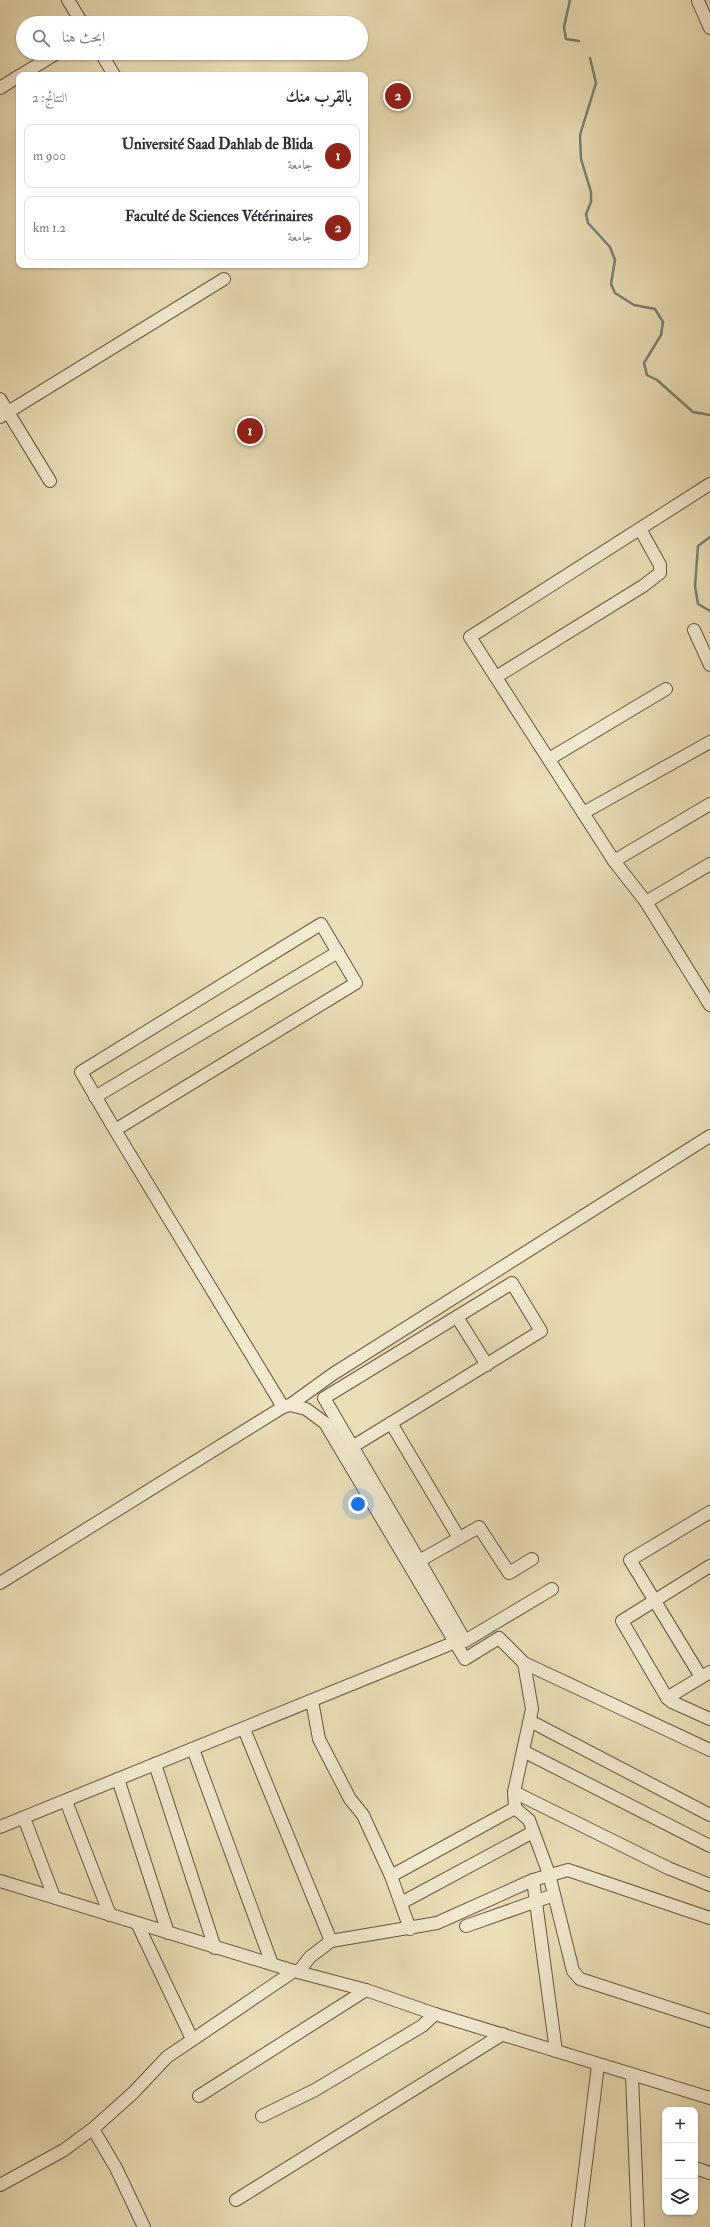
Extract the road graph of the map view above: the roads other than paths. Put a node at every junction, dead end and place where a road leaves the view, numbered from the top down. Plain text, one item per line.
1 (68, 0) edge
2 (699, 0) edge
3 (78, 16) edge
4 (710, 28) edge
5 (46, 60) edge
6 (105, 60) edge
7 (26, 72) edge
8 (112, 72) edge
9 (16, 78) edge
10 (0, 88) edge
11 (224, 279) dead end
12 (0, 399) edge
13 (3, 413) edge
14 (50, 481) dead end
15 (710, 484) edge
16 (640, 529) junction
17 (694, 630) dead end
18 (710, 665) edge
19 (496, 677) junction
20 (666, 690) dead end
21 (710, 742) edge
22 (549, 759) junction
23 (710, 804) edge
24 (583, 813) junction
25 (614, 861) junction
26 (710, 864) edge
27 (646, 902) junction
28 (338, 952) junction
29 (710, 1005) edge
30 (96, 1097) junction
31 (115, 1130) junction
32 (710, 1136) edge
33 (457, 1317) junction
34 (487, 1365) junction
35 (324, 1398) junction
36 (308, 1401) junction
37 (287, 1406) junction
38 (392, 1423) junction
39 (352, 1447) junction
40 (710, 1512) edge
41 (459, 1538) junction
42 (532, 1559) dead end
43 (420, 1561) junction
44 (710, 1566) edge
45 (0, 1583) edge
46 (552, 1589) dead end
47 (654, 1600) junction
48 (454, 1643) junction
49 (524, 1663) junction
50 (705, 1675) edge
51 (667, 1698) junction
52 (312, 1701) junction
53 (710, 1719) edge
54 (530, 1721) junction
55 (244, 1729) junction
56 (193, 1749) junction
57 (710, 1750) edge
58 (523, 1751) junction
59 (155, 1764) junction
60 (118, 1779) junction
61 (514, 1792) junction
62 (66, 1800) junction
63 (515, 1808) junction
64 (710, 1815) edge
65 (24, 1818) junction
66 (0, 1828) edge
67 (534, 1832) junction
68 (710, 1846) edge
69 (549, 1874) junction
70 (391, 1876) junction
71 (533, 1880) junction
72 (0, 1881) edge
73 (710, 1885) edge
74 (554, 1895) junction
75 (54, 1897) junction
76 (536, 1901) junction
77 (401, 1903) junction
78 (110, 1915) junction
79 (710, 1918) edge
80 (137, 1923) junction
81 (466, 1926) dead end
82 (410, 1928) junction
83 (168, 1933) junction
84 (331, 1941) junction
85 (215, 1948) junction
86 (272, 1964) junction
87 (296, 1971) junction
88 (366, 1990) junction
89 (435, 2014) junction
90 (710, 2021) edge
91 (503, 2034) junction
92 (192, 2039) junction
93 (556, 2051) junction
94 (598, 2065) junction
95 (632, 2076) junction
96 (199, 2096) dead end
97 (710, 2098) edge
98 (262, 2116) dead end
99 (93, 2129) junction
100 (698, 2169) edge
101 (710, 2173) edge
102 (0, 2185) edge
103 (236, 2200) dead end
104 (144, 2227) edge
105 (578, 2227) edge
106 (638, 2227) edge

1 - 3 street
2 - 4 street
5 - 7 street
6 - 8 street
9 - 10 street
11 - 13 street
12 - 13 street
13 - 14 street
15 - 16 street
16 - 19 street
16 - 19 street
17 - 18 street
19 - 22 street
20 - 22 street
21 - 24 street
22 - 24 street
23 - 25 street
24 - 25 street
25 - 27 street
26 - 27 street
27 - 29 street
28 - 30 street
28 - 30 street
28 - 31 street
30 - 31 street
31 - 37 street
32 - 36 street
33 - 34 street
33 - 34 street
33 - 35 street
34 - 38 street
35 - 36 street
35 - 39 street
36 - 37 street
36 - 48 street
37 - 45 street
38 - 39 street
38 - 41 street
39 - 43 street
40 - 47 street
41 - 42 street
41 - 43 street
43 - 46 street
44 - 47 street
47 - 50 street
47 - 51 street
48 - 49 street
48 - 52 street
49 - 54 street
49 - 57 street
50 - 51 street
51 - 53 street
52 - 55 street
52 - 70 street
54 - 58 street
54 - 64 street
55 - 56 street
55 - 84 street
56 - 59 street
56 - 86 street
58 - 61 street
58 - 68 street
59 - 60 street
59 - 85 street
60 - 62 street
60 - 83 street
61 - 63 street
61 - 73 street
62 - 65 street
62 - 78 street
63 - 67 street
63 - 70 street
65 - 66 street
65 - 75 street
67 - 69 street
67 - 77 street
69 - 71 street
69 - 74 street
69 - 79 street
70 - 77 street
71 - 76 street
71 - 82 street
72 - 75 street
74 - 76 street
74 - 90 street
75 - 78 street
76 - 81 street
76 - 93 street
77 - 82 street
78 - 80 street
80 - 83 street
80 - 92 street
82 - 84 street
83 - 85 street
84 - 87 street
85 - 86 street
86 - 87 street
87 - 88 street
87 - 92 street
88 - 89 street
88 - 96 street
89 - 91 street
89 - 98 street
91 - 93 street
91 - 103 street
92 - 99 street
93 - 94 street
94 - 95 street
94 - 105 street
95 - 97 street
95 - 106 street
99 - 102 street
99 - 104 street
100 - 101 street

